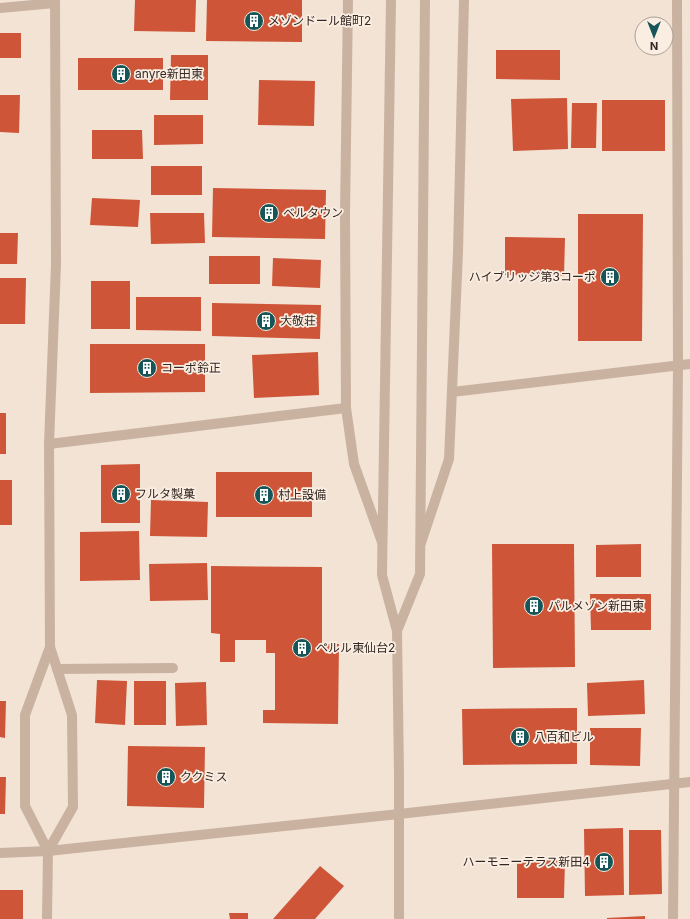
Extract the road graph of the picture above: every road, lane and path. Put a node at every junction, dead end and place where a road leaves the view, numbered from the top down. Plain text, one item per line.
1 (348, 0) edge
2 (391, 0) edge
3 (425, 0) edge
4 (464, 0) edge
5 (677, 0) edge
6 (55, 1) edge
7 (0, 8) edge
8 (690, 364) edge
9 (678, 365) junction
10 (452, 392) junction
11 (346, 408) junction
12 (49, 444) junction
13 (382, 543) junction
14 (421, 544) junction
15 (398, 631) junction
16 (50, 647) junction
17 (173, 668) dead end
18 (57, 670) junction
19 (690, 782) edge
20 (674, 783) junction
21 (399, 814) junction
22 (48, 851) junction
23 (0, 853) edge
24 (47, 919) edge
25 (399, 919) edge
26 (673, 919) edge

1 - 11 street
2 - 13 street
3 - 14 street
4 - 10 street
5 - 9 street
6 - 7 street
6 - 12 street
8 - 9 street
9 - 10 street
9 - 20 street
10 - 14 street
11 - 12 street
11 - 13 street
12 - 16 street
13 - 15 street
14 - 15 street
15 - 21 street
16 - 18 street
16 - 22 street
17 - 18 street
18 - 22 street
19 - 20 street
20 - 21 street
20 - 26 street
21 - 22 street
21 - 25 street
22 - 23 street
22 - 24 street

